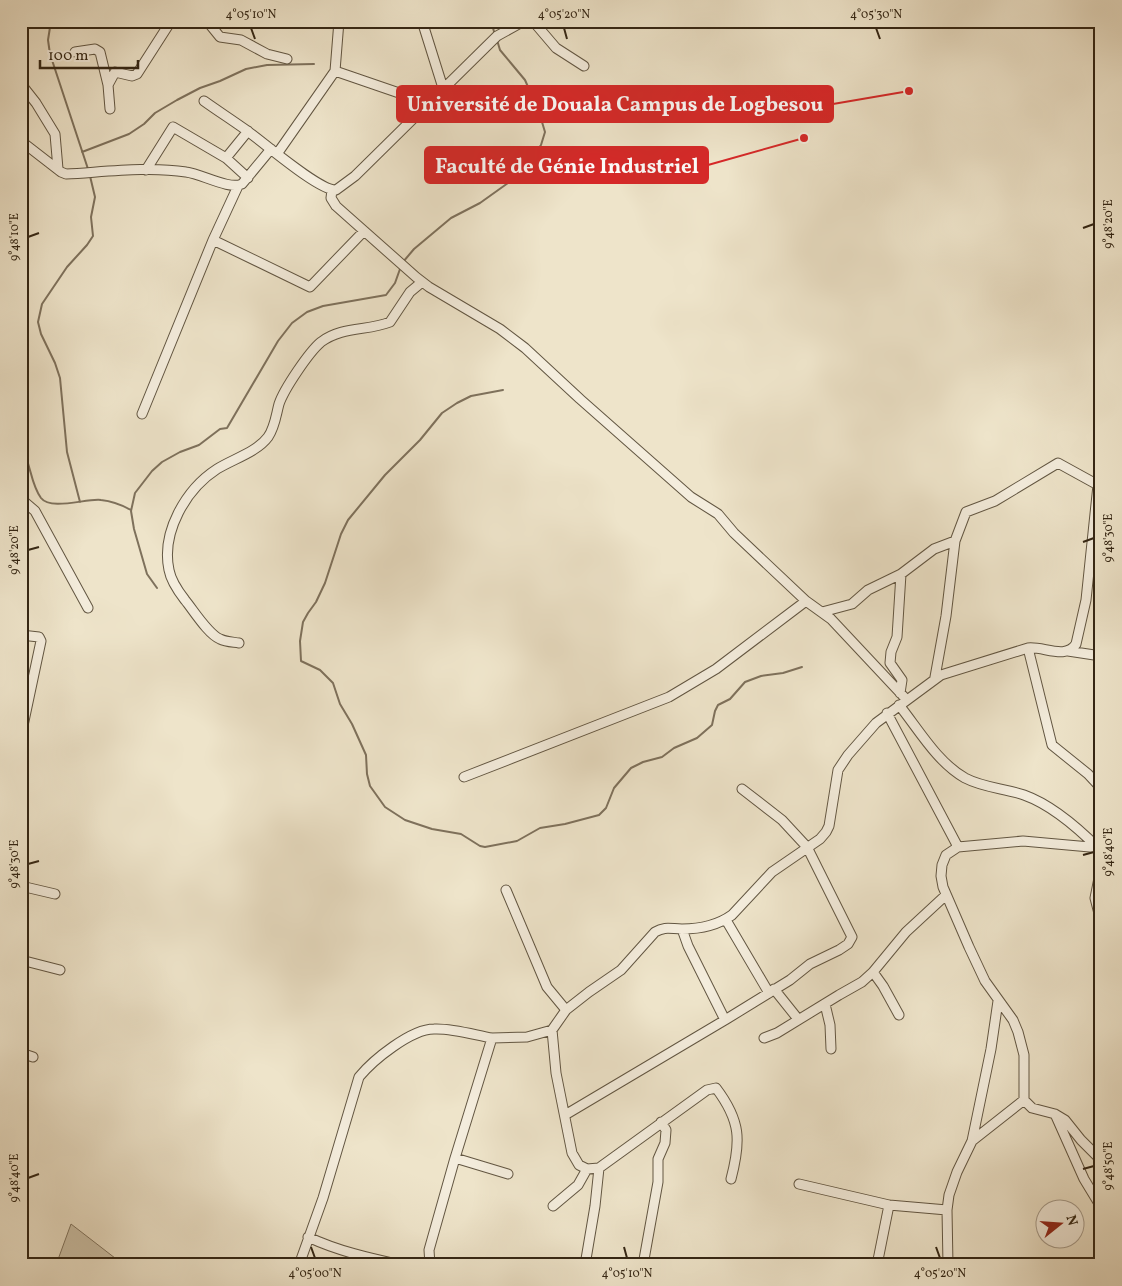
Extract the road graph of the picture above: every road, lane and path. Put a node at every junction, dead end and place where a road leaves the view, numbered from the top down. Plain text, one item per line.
1 (171, 21) edge
2 (207, 21) edge
3 (339, 21) edge
4 (422, 21) edge
5 (524, 21) edge
6 (533, 21) edge
7 (75, 52) dead end
8 (287, 59) dead end
9 (584, 66) dead end
10 (335, 71) junction
11 (21, 84) edge
12 (108, 85) junction
13 (444, 88) junction
14 (204, 101) dead end
15 (424, 108) junction
16 (110, 109) dead end
17 (248, 131) junction
18 (21, 141) edge
19 (274, 152) junction
20 (226, 158) junction
21 (58, 169) junction
22 (146, 170) junction
23 (248, 178) junction
24 (238, 186) junction
25 (332, 190) junction
26 (364, 231) junction
27 (213, 240) junction
28 (422, 282) junction
29 (142, 414) dead end
30 (1099, 484) edge
31 (21, 499) edge
32 (956, 541) junction
33 (901, 574) junction
34 (806, 601) junction
35 (88, 608) dead end
36 (822, 612) junction
37 (21, 635) edge
38 (239, 643) dead end
39 (1028, 648) junction
40 (1068, 652) junction
41 (1101, 656) edge
42 (935, 678) junction
43 (902, 699) junction
44 (887, 714) junction
45 (21, 735) edge
46 (464, 777) dead end
47 (1101, 788) edge
48 (742, 789) dead end
49 (807, 847) junction
50 (958, 847) junction
51 (1100, 848) edge
52 (1101, 868) edge
53 (21, 886) edge
54 (506, 890) dead end
55 (54, 894) dead end
56 (946, 896) junction
57 (726, 920) junction
58 (1101, 922) edge
59 (682, 929) junction
60 (21, 960) edge
61 (60, 970) dead end
62 (873, 972) junction
63 (772, 991) junction
64 (998, 1001) junction
65 (825, 1004) junction
66 (566, 1010) junction
67 (900, 1015) dead end
68 (798, 1019) junction
69 (725, 1020) junction
70 (552, 1030) junction
71 (492, 1038) junction
72 (764, 1038) dead end
73 (831, 1049) dead end
74 (21, 1052) edge
75 (33, 1057) dead end
76 (1024, 1100) junction
77 (1054, 1114) junction
78 (565, 1115) junction
79 (662, 1122) junction
80 (972, 1141) junction
81 (1101, 1144) edge
82 (455, 1158) junction
83 (1100, 1159) edge
84 (598, 1168) junction
85 (587, 1170) junction
86 (508, 1174) dead end
87 (730, 1179) dead end
88 (800, 1184) dead end
89 (889, 1205) junction
90 (553, 1206) dead end
91 (1101, 1207) edge
92 (947, 1210) junction
93 (308, 1237) junction
94 (427, 1264) edge
95 (299, 1265) edge
96 (401, 1265) edge
97 (585, 1265) edge
98 (643, 1265) edge
99 (877, 1265) edge
100 (948, 1265) edge

1 - 12 street
2 - 8 street
3 - 10 street
4 - 13 street
5 - 13 street
6 - 9 street
7 - 12 street
10 - 15 street
10 - 19 street
11 - 21 street
12 - 16 street
13 - 15 street
14 - 17 street
15 - 25 street
17 - 19 street
17 - 20 street
18 - 21 street
19 - 23 street
19 - 25 street
20 - 22 street
20 - 23 street
21 - 22 street
22 - 24 street
23 - 24 street
24 - 27 street
25 - 26 street
26 - 27 street
26 - 28 street
27 - 29 street
28 - 34 street
28 - 38 street
30 - 32 street
30 - 40 street
31 - 35 street
32 - 33 street
32 - 42 street
33 - 36 street
33 - 43 street
34 - 36 street
34 - 46 street
36 - 43 street
37 - 45 street
39 - 40 street
39 - 42 street
39 - 47 street
40 - 41 street
42 - 43 street
43 - 44 street
43 - 51 street
44 - 49 street
44 - 50 street
48 - 49 street
49 - 57 street
49 - 63 street
50 - 51 street
50 - 56 street
52 - 58 street
53 - 55 street
54 - 66 street
56 - 62 street
56 - 64 street
57 - 59 street
57 - 63 street
59 - 66 street
59 - 69 street
60 - 61 street
62 - 65 street
62 - 67 street
63 - 68 street
63 - 69 street
64 - 76 street
64 - 80 street
65 - 68 street
65 - 73 street
66 - 70 street
68 - 72 street
69 - 78 street
70 - 71 street
70 - 78 street
71 - 82 street
71 - 93 street
74 - 75 street
76 - 77 street
76 - 80 street
77 - 83 street
77 - 91 street
78 - 85 street
79 - 84 street
79 - 87 street
79 - 98 street
80 - 92 street
81 - 83 street
82 - 86 street
82 - 94 street
84 - 85 street
84 - 97 street
85 - 90 street
88 - 89 street
89 - 92 street
89 - 99 street
92 - 100 street
93 - 95 street
93 - 96 street

